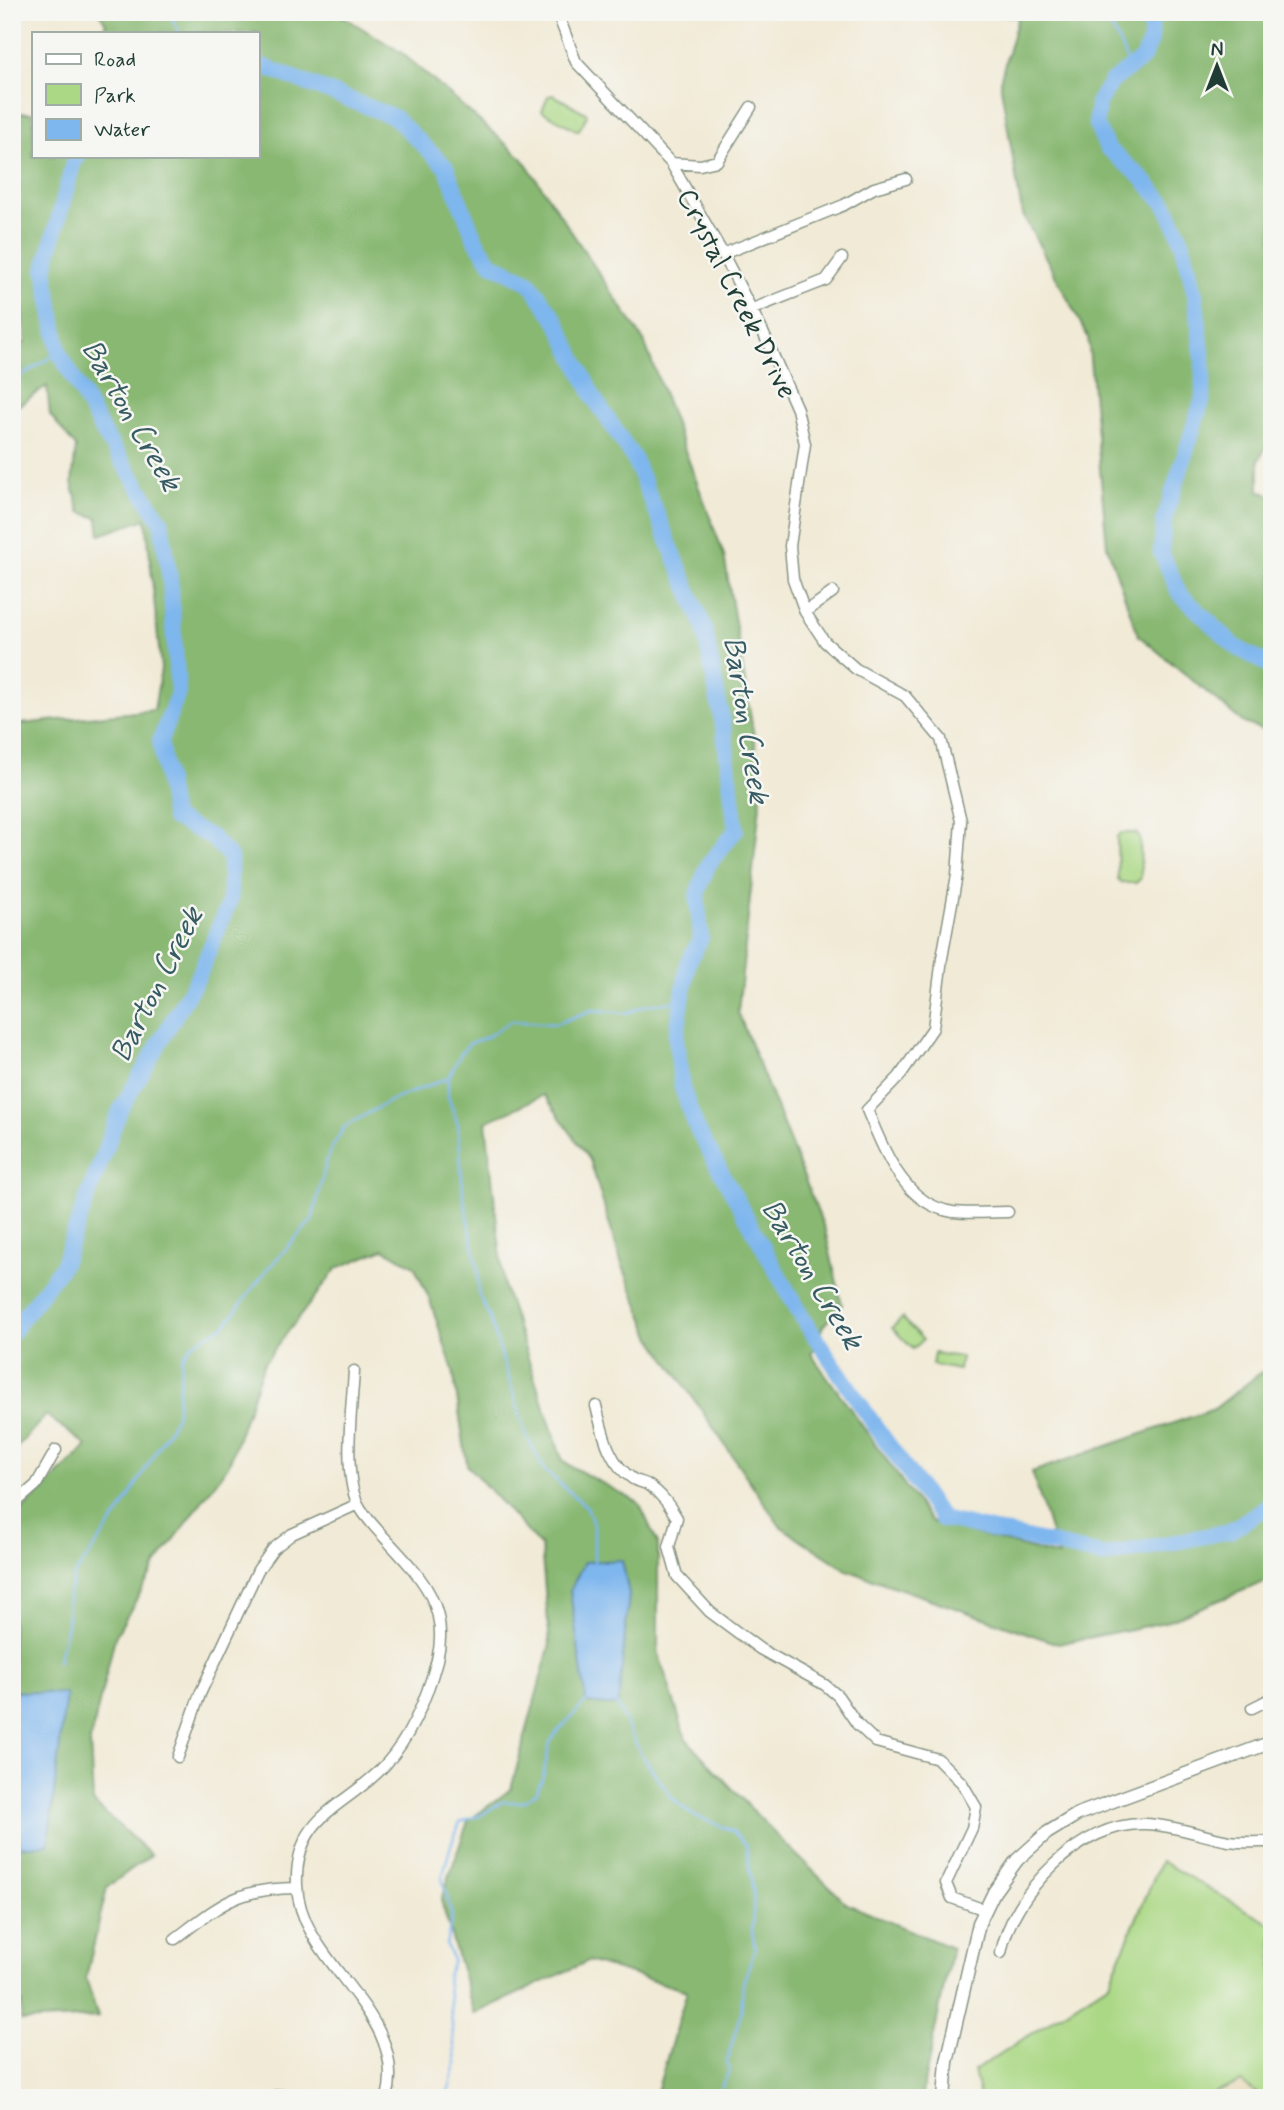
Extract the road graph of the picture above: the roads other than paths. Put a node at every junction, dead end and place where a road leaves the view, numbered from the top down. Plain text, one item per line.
1 (556, 12) edge
2 (751, 107) dead end
3 (671, 163) junction
4 (906, 179) dead end
5 (723, 254) junction
6 (842, 258) dead end
7 (750, 310) junction
8 (833, 592) dead end
9 (805, 612) junction
10 (1007, 1212) dead end
11 (354, 1371) dead end
12 (596, 1406) dead end
13 (56, 1450) dead end
14 (358, 1504) junction
15 (12, 1506) edge
16 (1272, 1698) edge
17 (1252, 1708) dead end
18 (1272, 1742) edge
19 (178, 1757) dead end
20 (1272, 1842) edge
21 (297, 1888) junction
22 (985, 1910) junction
23 (175, 1939) dead end
24 (1001, 1954) dead end
25 (264, 2098) edge
26 (298, 2098) edge
27 (387, 2098) edge
28 (943, 2098) edge

1 - 3 street, Crystal Creek Drive
2 - 3 street
3 - 5 street, Crystal Creek Drive
4 - 5 street
5 - 7 street, Crystal Creek Drive
6 - 7 street
7 - 9 street, Crystal Creek Drive
8 - 9 street
9 - 10 street, Crystal Creek Drive
11 - 14 street
12 - 22 street
13 - 15 street
14 - 19 street
14 - 21 street
16 - 17 street
18 - 22 street
20 - 24 street
21 - 23 street
21 - 27 street
22 - 28 street
25 - 26 street

